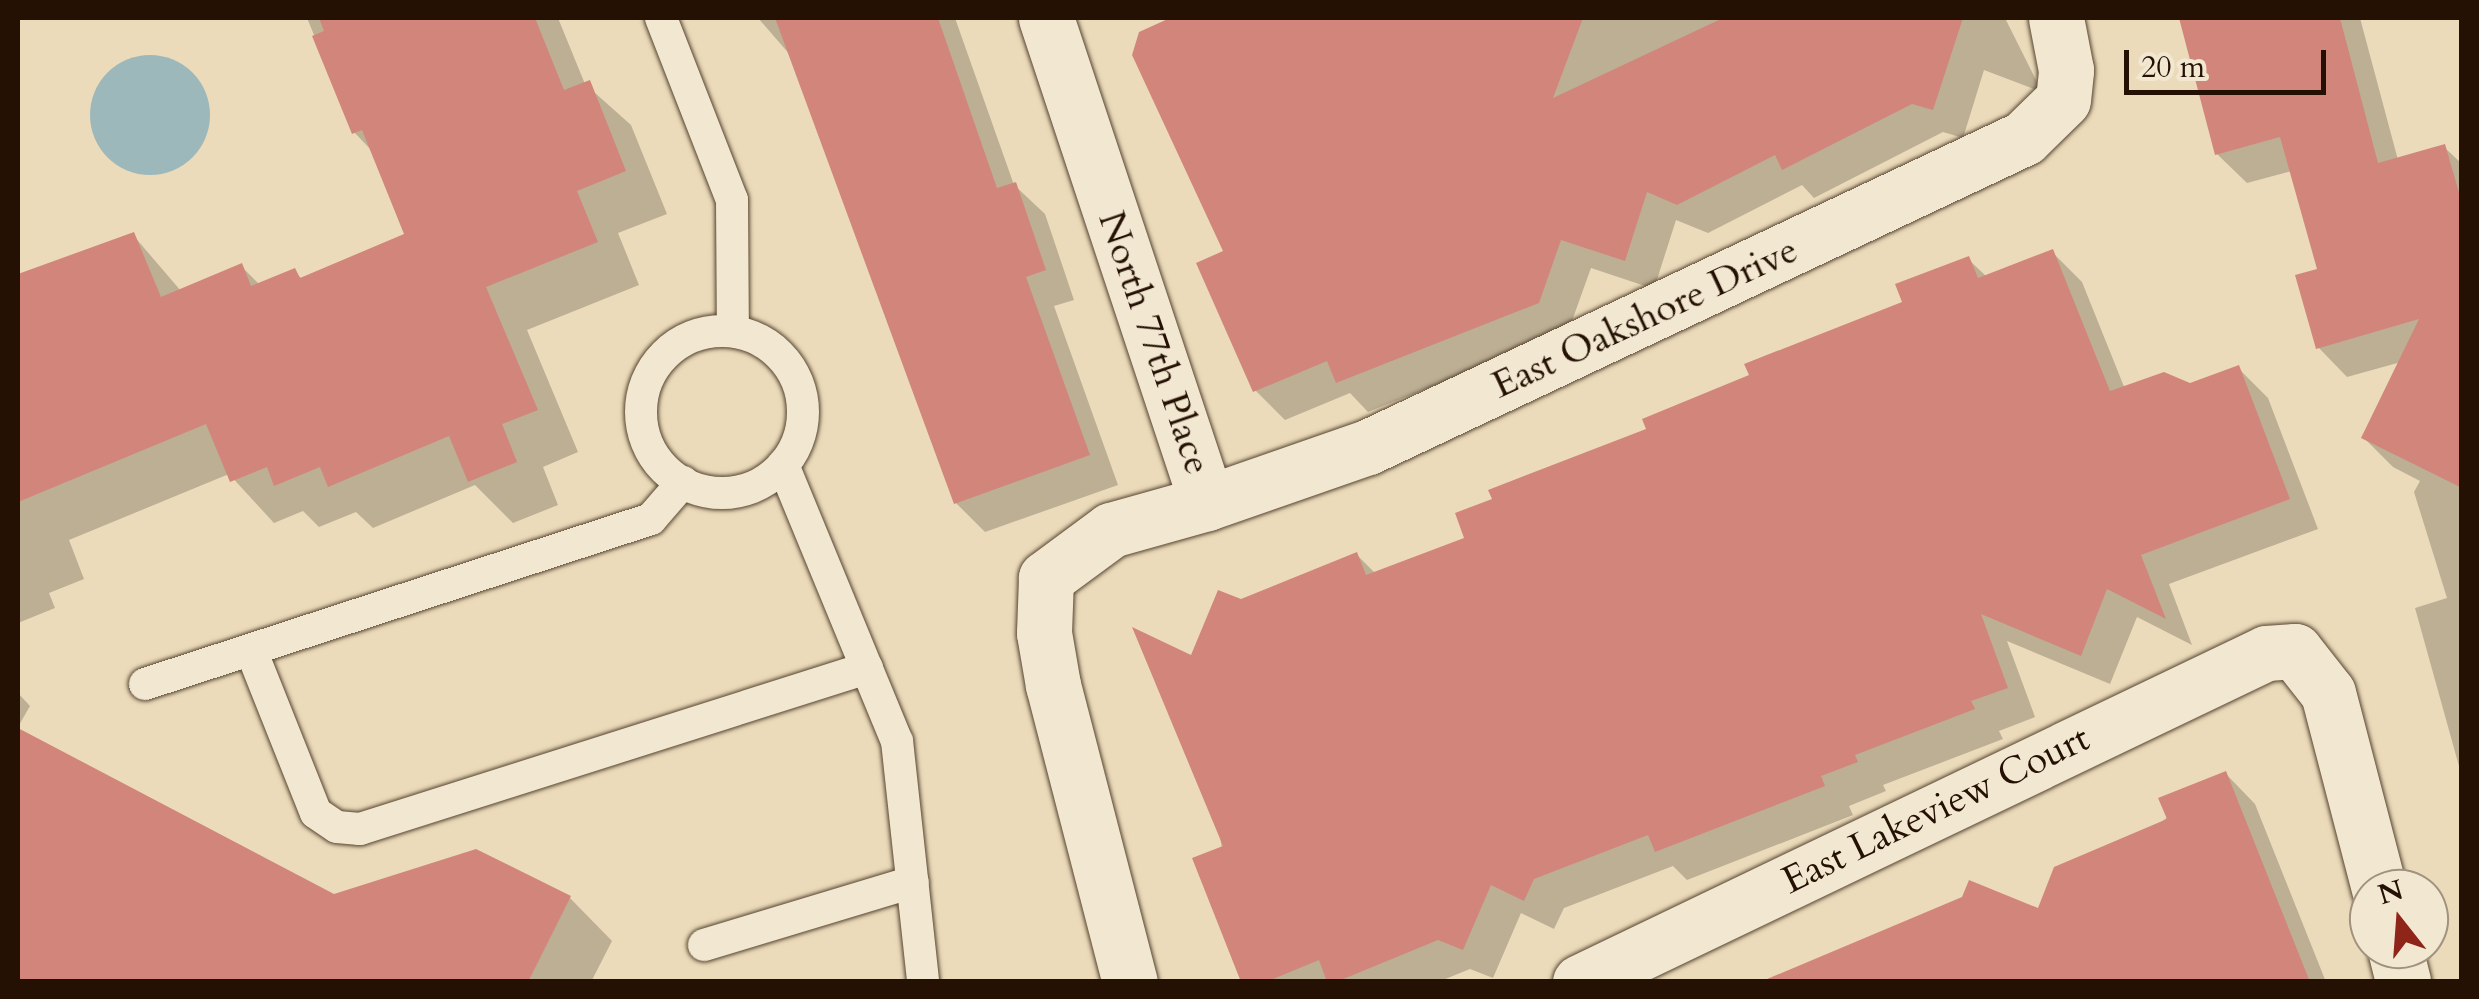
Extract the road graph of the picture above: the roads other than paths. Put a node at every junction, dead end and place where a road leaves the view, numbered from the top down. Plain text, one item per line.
1 (661, 18) edge
2 (1046, 18) edge
3 (2056, 18) edge
4 (734, 331) junction
5 (783, 466) junction
6 (683, 482) junction
7 (1208, 503) junction
8 (251, 650) junction
9 (867, 668) junction
10 (145, 684) dead end
11 (2374, 869) edge
12 (913, 882) junction
13 (704, 945) dead end
14 (923, 982) edge
15 (1130, 982) edge
16 (1580, 982) edge

1 - 4 lane
2 - 7 street, North 77th Place
3 - 7 street, East Oakshore Drive
4 - 5 lane
4 - 6 lane
5 - 6 lane
5 - 9 lane
6 - 8 lane
7 - 15 street, North 77th Place
8 - 9 lane
8 - 10 lane
9 - 12 lane
11 - 16 street, East Lakeview Court
12 - 13 lane
12 - 14 lane

